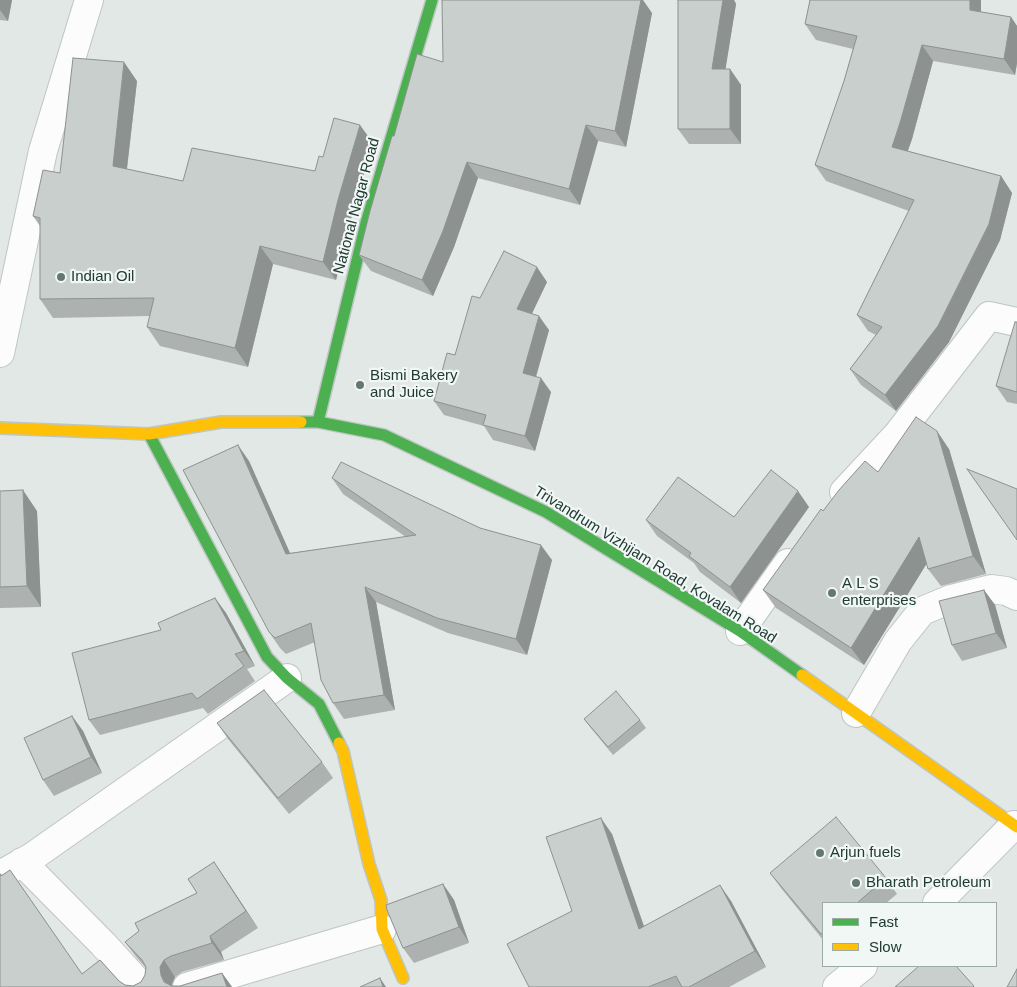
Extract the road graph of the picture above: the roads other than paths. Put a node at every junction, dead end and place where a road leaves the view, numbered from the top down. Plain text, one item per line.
1 (89, 0) edge
2 (432, 0) edge
3 (1017, 322) edge
4 (0, 353) edge
5 (318, 422) junction
6 (0, 428) edge
7 (149, 434) junction
8 (828, 509) edge
9 (805, 540) edge
10 (1017, 596) edge
11 (740, 631) junction
12 (287, 678) junction
13 (856, 713) junction
14 (1016, 826) edge
15 (11, 869) edge
16 (938, 902) edge
17 (382, 929) junction
18 (862, 967) edge
19 (403, 978) dead end
20 (142, 987) edge
21 (187, 987) edge
22 (837, 987) edge

1 - 4 street
2 - 5 main road, National Nagar Road
3 - 8 street
5 - 7 main road, Trivandrum Vizhijam Road, Kovalam Road
5 - 11 main road, Trivandrum Vizhijam Road, Kovalam Road
6 - 7 main road, Trivandrum Vizhijam Road, Kovalam Road
7 - 12 main road
9 - 11 street
10 - 13 street
11 - 13 main road, Trivandrum Vizhijam Road, Kovalam Road
12 - 15 street
12 - 17 main road
13 - 14 main road, Trivandrum Vizhijam Road, Kovalam Road
14 - 16 street
15 - 20 street
17 - 19 main road
17 - 21 street
18 - 22 street

